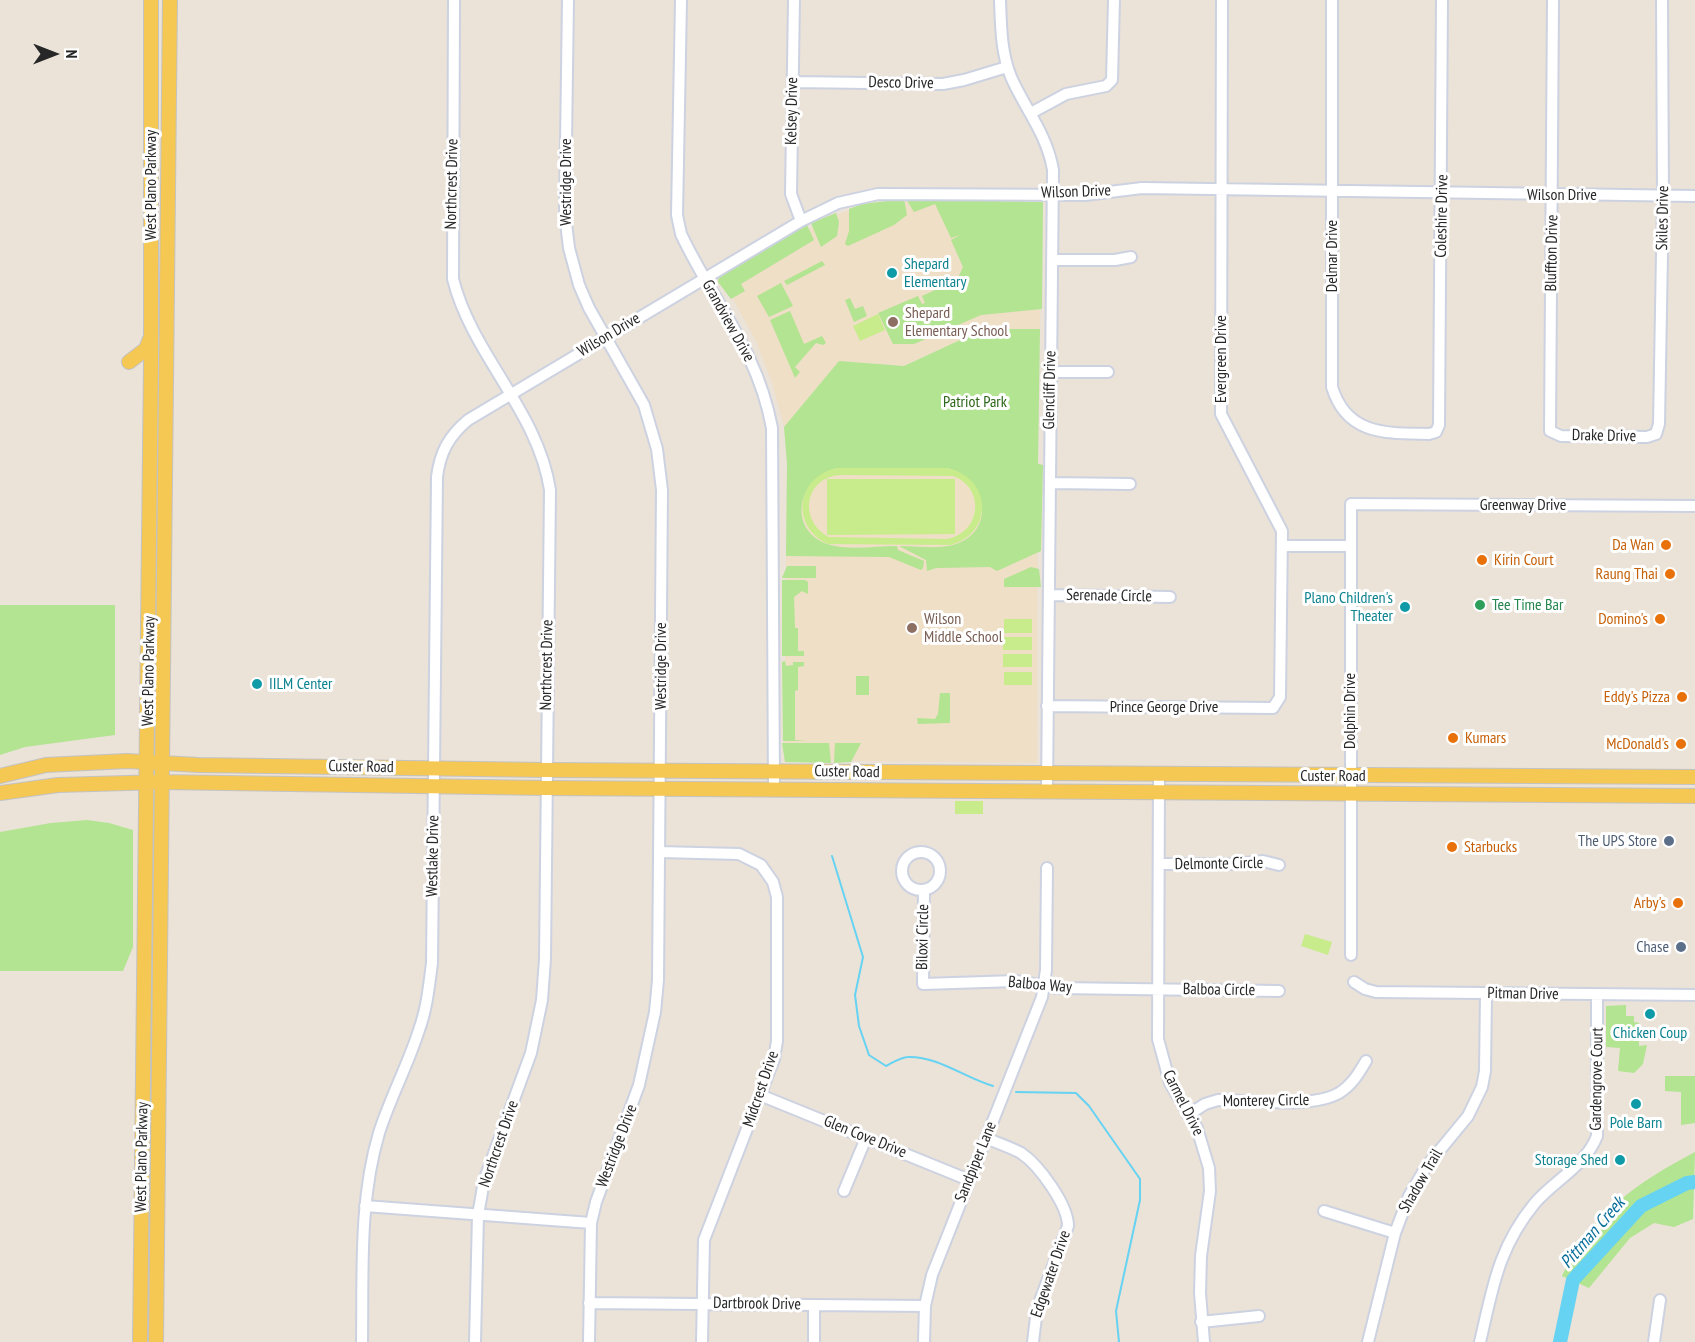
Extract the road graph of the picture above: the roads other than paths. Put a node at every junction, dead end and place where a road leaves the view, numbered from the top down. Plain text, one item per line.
1 (151, 0) edge
2 (170, 0) edge
3 (454, 0) edge
4 (567, 0) edge
5 (681, 0) edge
6 (794, 0) edge
7 (1000, 0) edge
8 (1114, 0) edge
9 (1222, 0) edge
10 (1332, 0) edge
11 (1442, 0) edge
12 (1552, 0) edge
13 (1662, 0) edge
14 (1007, 67) junction
15 (793, 82) junction
16 (1031, 113) junction
17 (151, 186) junction
18 (166, 187) junction
19 (1222, 188) junction
20 (1332, 192) junction
21 (1443, 193) junction
22 (1053, 194) junction
23 (1553, 195) junction
24 (1663, 196) junction
25 (1695, 196) edge
26 (801, 221) junction
27 (1131, 257) dead end
28 (1052, 260) junction
29 (704, 277) junction
30 (151, 334) junction
31 (607, 336) junction
32 (129, 362) dead end
33 (151, 368) junction
34 (166, 368) junction
35 (1051, 372) junction
36 (1108, 372) dead end
37 (510, 394) junction
38 (1436, 432) joint
39 (1552, 434) joint
40 (1656, 434) joint
41 (1050, 483) junction
42 (1130, 484) dead end
43 (1351, 504) joint
44 (1695, 506) edge
45 (1283, 546) junction
46 (1351, 546) junction
47 (1049, 595) junction
48 (1170, 597) dead end
49 (1279, 703) joint
50 (1047, 706) junction
51 (155, 764) junction
52 (434, 768) junction
53 (546, 770) junction
54 (660, 770) junction
55 (774, 771) junction
56 (1047, 774) junction
57 (1159, 775) junction
58 (0, 776) edge
59 (1350, 776) junction
60 (1474, 777) junction
61 (1606, 777) junction
62 (1695, 777) edge
63 (147, 782) junction
64 (162, 782) junction
65 (434, 786) junction
66 (660, 787) junction
67 (546, 788) junction
68 (774, 789) junction
69 (1047, 791) junction
70 (1159, 791) junction
71 (1350, 792) junction
72 (1474, 792) junction
73 (0, 793) edge
74 (1605, 794) junction
75 (1695, 796) edge
76 (659, 852) junction
77 (1159, 864) junction
78 (1280, 865) dead end
79 (1047, 868) dead end
80 (924, 890) dead end
81 (1350, 955) dead end
82 (144, 973) junction
83 (1354, 982) dead end
84 (923, 984) joint
85 (1045, 987) junction
86 (1158, 990) junction
87 (1279, 991) dead end
88 (1486, 994) junction
89 (1597, 995) junction
90 (1695, 995) edge
91 (159, 1036) junction
92 (1366, 1061) dead end
93 (760, 1095) junction
94 (1188, 1115) junction
95 (866, 1138) junction
96 (986, 1138) junction
97 (969, 1180) junction
98 (844, 1191) dead end
99 (365, 1206) junction
100 (1324, 1211) dead end
101 (478, 1215) junction
102 (591, 1223) junction
103 (1395, 1233) junction
104 (158, 1258) junction
105 (141, 1261) junction
106 (1660, 1300) dead end
107 (589, 1303) junction
108 (702, 1304) junction
109 (814, 1305) junction
110 (925, 1306) junction
111 (1259, 1316) dead end
112 (1201, 1322) junction
113 (140, 1342) edge
114 (156, 1342) edge
115 (362, 1342) edge
116 (475, 1342) edge
117 (589, 1342) edge
118 (702, 1342) edge
119 (814, 1342) edge
120 (924, 1342) edge
121 (1033, 1342) edge
122 (1204, 1342) edge
123 (1368, 1342) edge
124 (1480, 1342) edge
125 (1654, 1342) edge

1 - 17 main road, West Plano Parkway
2 - 18 main road, West Plano Parkway
3 - 37 street, Northcrest Drive
4 - 31 street, Westridge Drive
5 - 29 street, Grandview Drive
6 - 15 street, Kelsey Drive
7 - 14 street, Glencliff Drive
8 - 16 street
9 - 19 street, Evergreen Drive
10 - 20 street, Delmar Drive
11 - 21 street, Coleshire Drive
12 - 23 street, Bluffton Drive
13 - 24 street, Skiles Drive
14 - 15 street, Desco Drive
14 - 16 street, Glencliff Drive
15 - 26 street, Kelsey Drive
16 - 22 street, Glencliff Drive
17 - 18 main road
17 - 30 main road, West Plano Parkway
18 - 34 main road, West Plano Parkway
19 - 20 street, Wilson Drive
19 - 22 street, Wilson Drive
19 - 45 street, Evergreen Drive
20 - 21 street, Wilson Drive
20 - 38 street, Delmar Drive
21 - 23 street, Wilson Drive
21 - 38 street, Coleshire Drive
22 - 26 street, Wilson Drive
22 - 28 street, Glencliff Drive
23 - 24 street, Wilson Drive
23 - 39 street, Bluffton Drive
24 - 25 street, Wilson Drive
24 - 40 street, Skiles Drive
26 - 29 street, Wilson Drive
27 - 28 street
28 - 35 street, Glencliff Drive
29 - 31 street, Wilson Drive
29 - 55 street, Grandview Drive
30 - 32 main road
30 - 33 main road, West Plano Parkway
31 - 37 street, Wilson Drive
31 - 54 street, Westridge Drive
33 - 34 main road
33 - 51 main road, West Plano Parkway
34 - 51 main road, West Plano Parkway
35 - 36 street
35 - 41 street, Glencliff Drive
37 - 52 street, Westlake Drive
37 - 53 street, Northcrest Drive
39 - 40 street, Drake Drive
41 - 42 street
41 - 47 street, Glencliff Drive
43 - 44 street, Greenway Drive
43 - 46 street, Dolphin Drive
45 - 46 street
45 - 49 street, Evergreen Drive
46 - 59 street, Dolphin Drive
47 - 48 street, Serenade Circle
47 - 50 street, Glencliff Drive
49 - 50 street, Prince George Drive
50 - 56 street, Glencliff Drive
51 - 52 main road, Custer Road
51 - 58 main road, Custer Road
51 - 63 main road, West Plano Parkway
51 - 64 main road, West Plano Parkway
52 - 53 main road, Custer Road
52 - 65 street, Westlake Drive
53 - 54 main road, Custer Road
53 - 67 street, Northcrest Drive
54 - 55 main road, Custer Road
54 - 66 street, Westridge Drive
55 - 56 main road, Custer Road
55 - 68 street, Grandview Drive
56 - 57 main road, Custer Road
56 - 69 street, Glencliff Drive
57 - 59 main road, Custer Road
57 - 70 street, Carmel Drive
59 - 60 main road, Custer Road
59 - 71 street, Dolphin Drive
60 - 61 main road, Custer Road
60 - 72 main road
61 - 62 main road, Custer Road
61 - 74 main road
63 - 64 main road, Custer Road
63 - 73 main road, Custer Road
63 - 82 main road, West Plano Parkway
64 - 65 main road, Custer Road
64 - 91 main road, West Plano Parkway
65 - 67 main road, Custer Road
65 - 99 street, Westlake Drive
66 - 67 main road, Custer Road
66 - 68 main road, Custer Road
66 - 76 street, Westridge Drive
67 - 101 street, Northcrest Drive
68 - 69 main road, Custer Road
69 - 70 main road, Custer Road
70 - 71 main road, Custer Road
70 - 77 street, Carmel Drive
71 - 72 main road, Custer Road
71 - 81 street, Dolphin Drive
72 - 74 main road, Custer Road
74 - 75 main road, Custer Road
76 - 93 street, Midcrest Drive
76 - 102 street, Westridge Drive
77 - 78 street, Delmonte Circle
77 - 86 street, Carmel Drive
79 - 85 street
80 - 84 street, Biloxi Circle
82 - 91 main road
82 - 105 main road, West Plano Parkway
83 - 88 street, Pitman Drive
84 - 85 street, Balboa Way
85 - 86 street, Balboa Way
85 - 96 street, Sandpiper Lane
86 - 87 street, Balboa Circle
86 - 94 street, Carmel Drive
88 - 89 street, Pitman Drive
88 - 103 street, Shadow Trail
89 - 90 street, Pitman Drive
89 - 124 street, Gardengrove Court
91 - 104 main road, West Plano Parkway
92 - 94 street, Monterey Circle
93 - 95 street, Glen Cove Drive
93 - 108 street, Midcrest Drive
94 - 112 street, Carmel Drive
95 - 97 street, Glen Cove Drive
95 - 98 street
96 - 97 street, Sandpiper Lane
96 - 121 street, Edgewater Drive
97 - 110 street, Sandpiper Lane
99 - 101 street
99 - 115 street, Westlake Drive
100 - 103 street
101 - 102 street
101 - 116 street, Northcrest Drive
102 - 107 street, Westridge Drive
103 - 123 street, Shadow Trail
104 - 105 main road
104 - 114 main road, West Plano Parkway
105 - 113 main road, West Plano Parkway
106 - 125 street
107 - 108 street, Dartbrook Drive
107 - 117 street, Westridge Drive
108 - 109 street, Dartbrook Drive
108 - 118 street, Midcrest Drive
109 - 110 street, Dartbrook Drive
109 - 119 street
110 - 120 street, Sandpiper Lane
111 - 112 street
112 - 122 street, Carmel Drive

